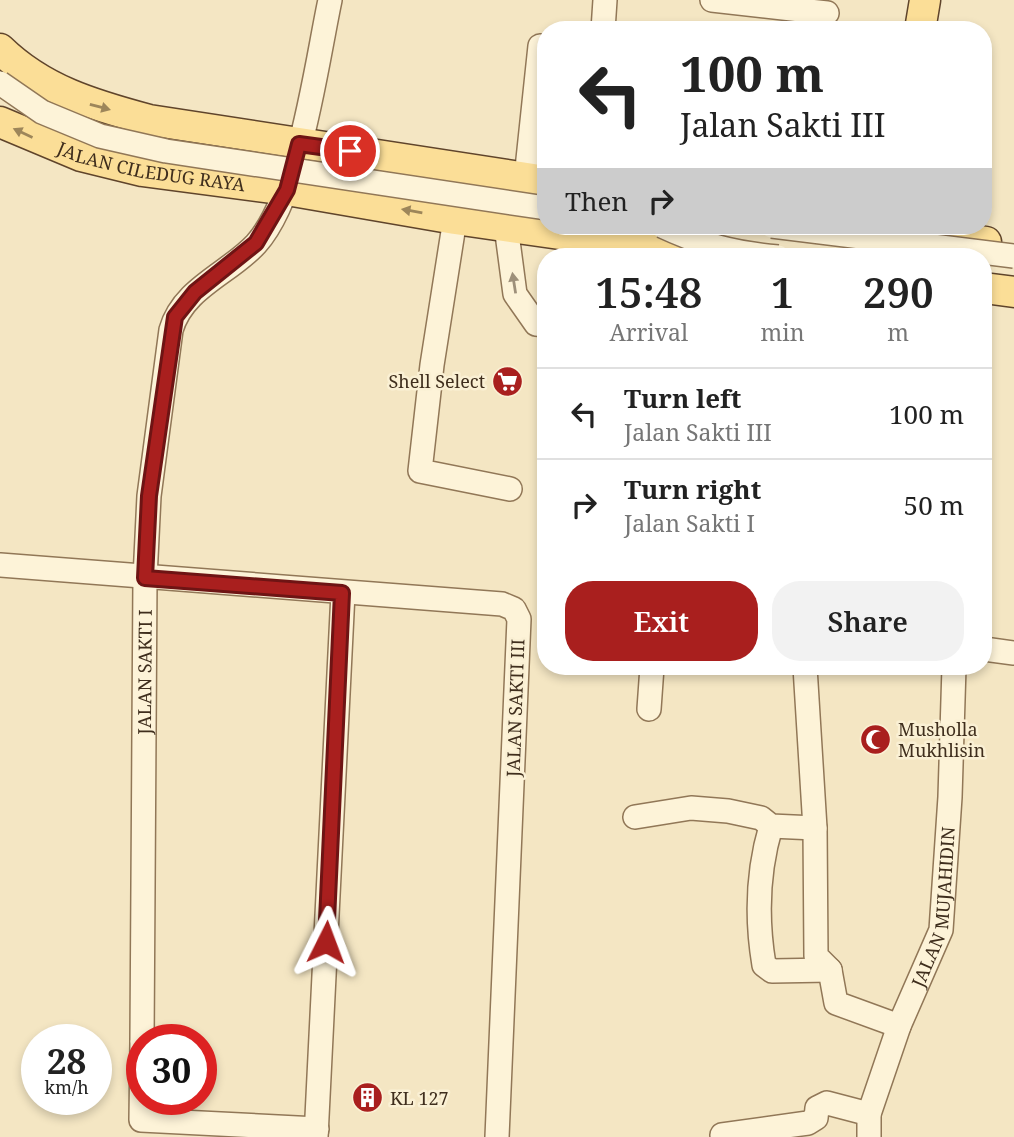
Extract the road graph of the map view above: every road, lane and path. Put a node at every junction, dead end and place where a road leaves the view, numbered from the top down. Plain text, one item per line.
1 (330, 0) edge
2 (605, 0) edge
3 (712, 0) edge
4 (925, 0) edge
5 (827, 14) edge
6 (604, 21) edge
7 (922, 21) edge
8 (0, 49) edge
9 (0, 83) edge
10 (0, 122) edge
11 (299, 144) junction
12 (537, 146) edge
13 (536, 180) edge
14 (287, 190) junction
15 (537, 207) edge
16 (455, 219) junction
17 (506, 226) junction
18 (537, 230) edge
19 (584, 235) edge
20 (845, 235) edge
21 (955, 235) edge
22 (661, 244) edge
23 (1014, 245) edge
24 (680, 248) edge
25 (716, 248) edge
26 (949, 248) edge
27 (992, 253) edge
28 (1014, 256) edge
29 (992, 281) edge
30 (1014, 284) edge
31 (992, 289) edge
32 (1014, 292) edge
33 (537, 324) edge
34 (510, 489) dead end
35 (0, 565) edge
36 (145, 578) junction
37 (342, 593) junction
38 (992, 650) edge
39 (1014, 653) edge
40 (651, 675) edge
41 (805, 675) edge
42 (954, 675) edge
43 (649, 709) dead end
44 (635, 817) dead end
45 (771, 826) junction
46 (814, 828) junction
47 (830, 970) junction
48 (142, 1024) edge
49 (899, 1026) junction
50 (869, 1126) edge
51 (140, 1129) edge
52 (317, 1133) edge
53 (722, 1135) dead end
54 (497, 1137) edge

1 - 11 street, JALAN SAKTI I
2 - 6 street
3 - 5 street
4 - 7 main road
8 -> 11 main road
9 - 15 street, bridge
14 -> 10 main road, JALAN CILEDUG RAYA
11 - 13 main road
11 - 14 street, JALAN SAKTI I
12 - 13 street
16 -> 14 main road, JALAN CILEDUG RAYA
14 - 36 street, JALAN SAKTI I
16 - 17 main road, JALAN CILEDUG RAYA
16 - 34 street
17 - 18 main road, JALAN CILEDUG RAYA
33 -> 17 street
19 - 22 main road, JALAN CILEDUG RAYA
20 - 26 street, bridge
21 - 23 main road
22 - 24 main road, JALAN CILEDUG RAYA
22 - 25 street, bridge
27 - 28 street, bridge
29 - 30 street
31 - 32 main road
35 - 36 street, JALAN SAKTI III
36 - 37 street, JALAN SAKTI III
36 - 48 street, JALAN SAKTI I
37 - 52 street, JALAN SAKTI I
37 - 54 street, JALAN SAKTI III
38 - 39 street
40 - 43 street
41 - 46 street
42 - 49 street, JALAN MUJAHIDIN
44 - 45 street
45 - 46 street
45 - 47 street
46 - 47 street
47 - 49 street
49 - 50 street, JALAN MUJAHIDIN
50 - 53 street
51 - 52 street, JALAN SAKTI I

